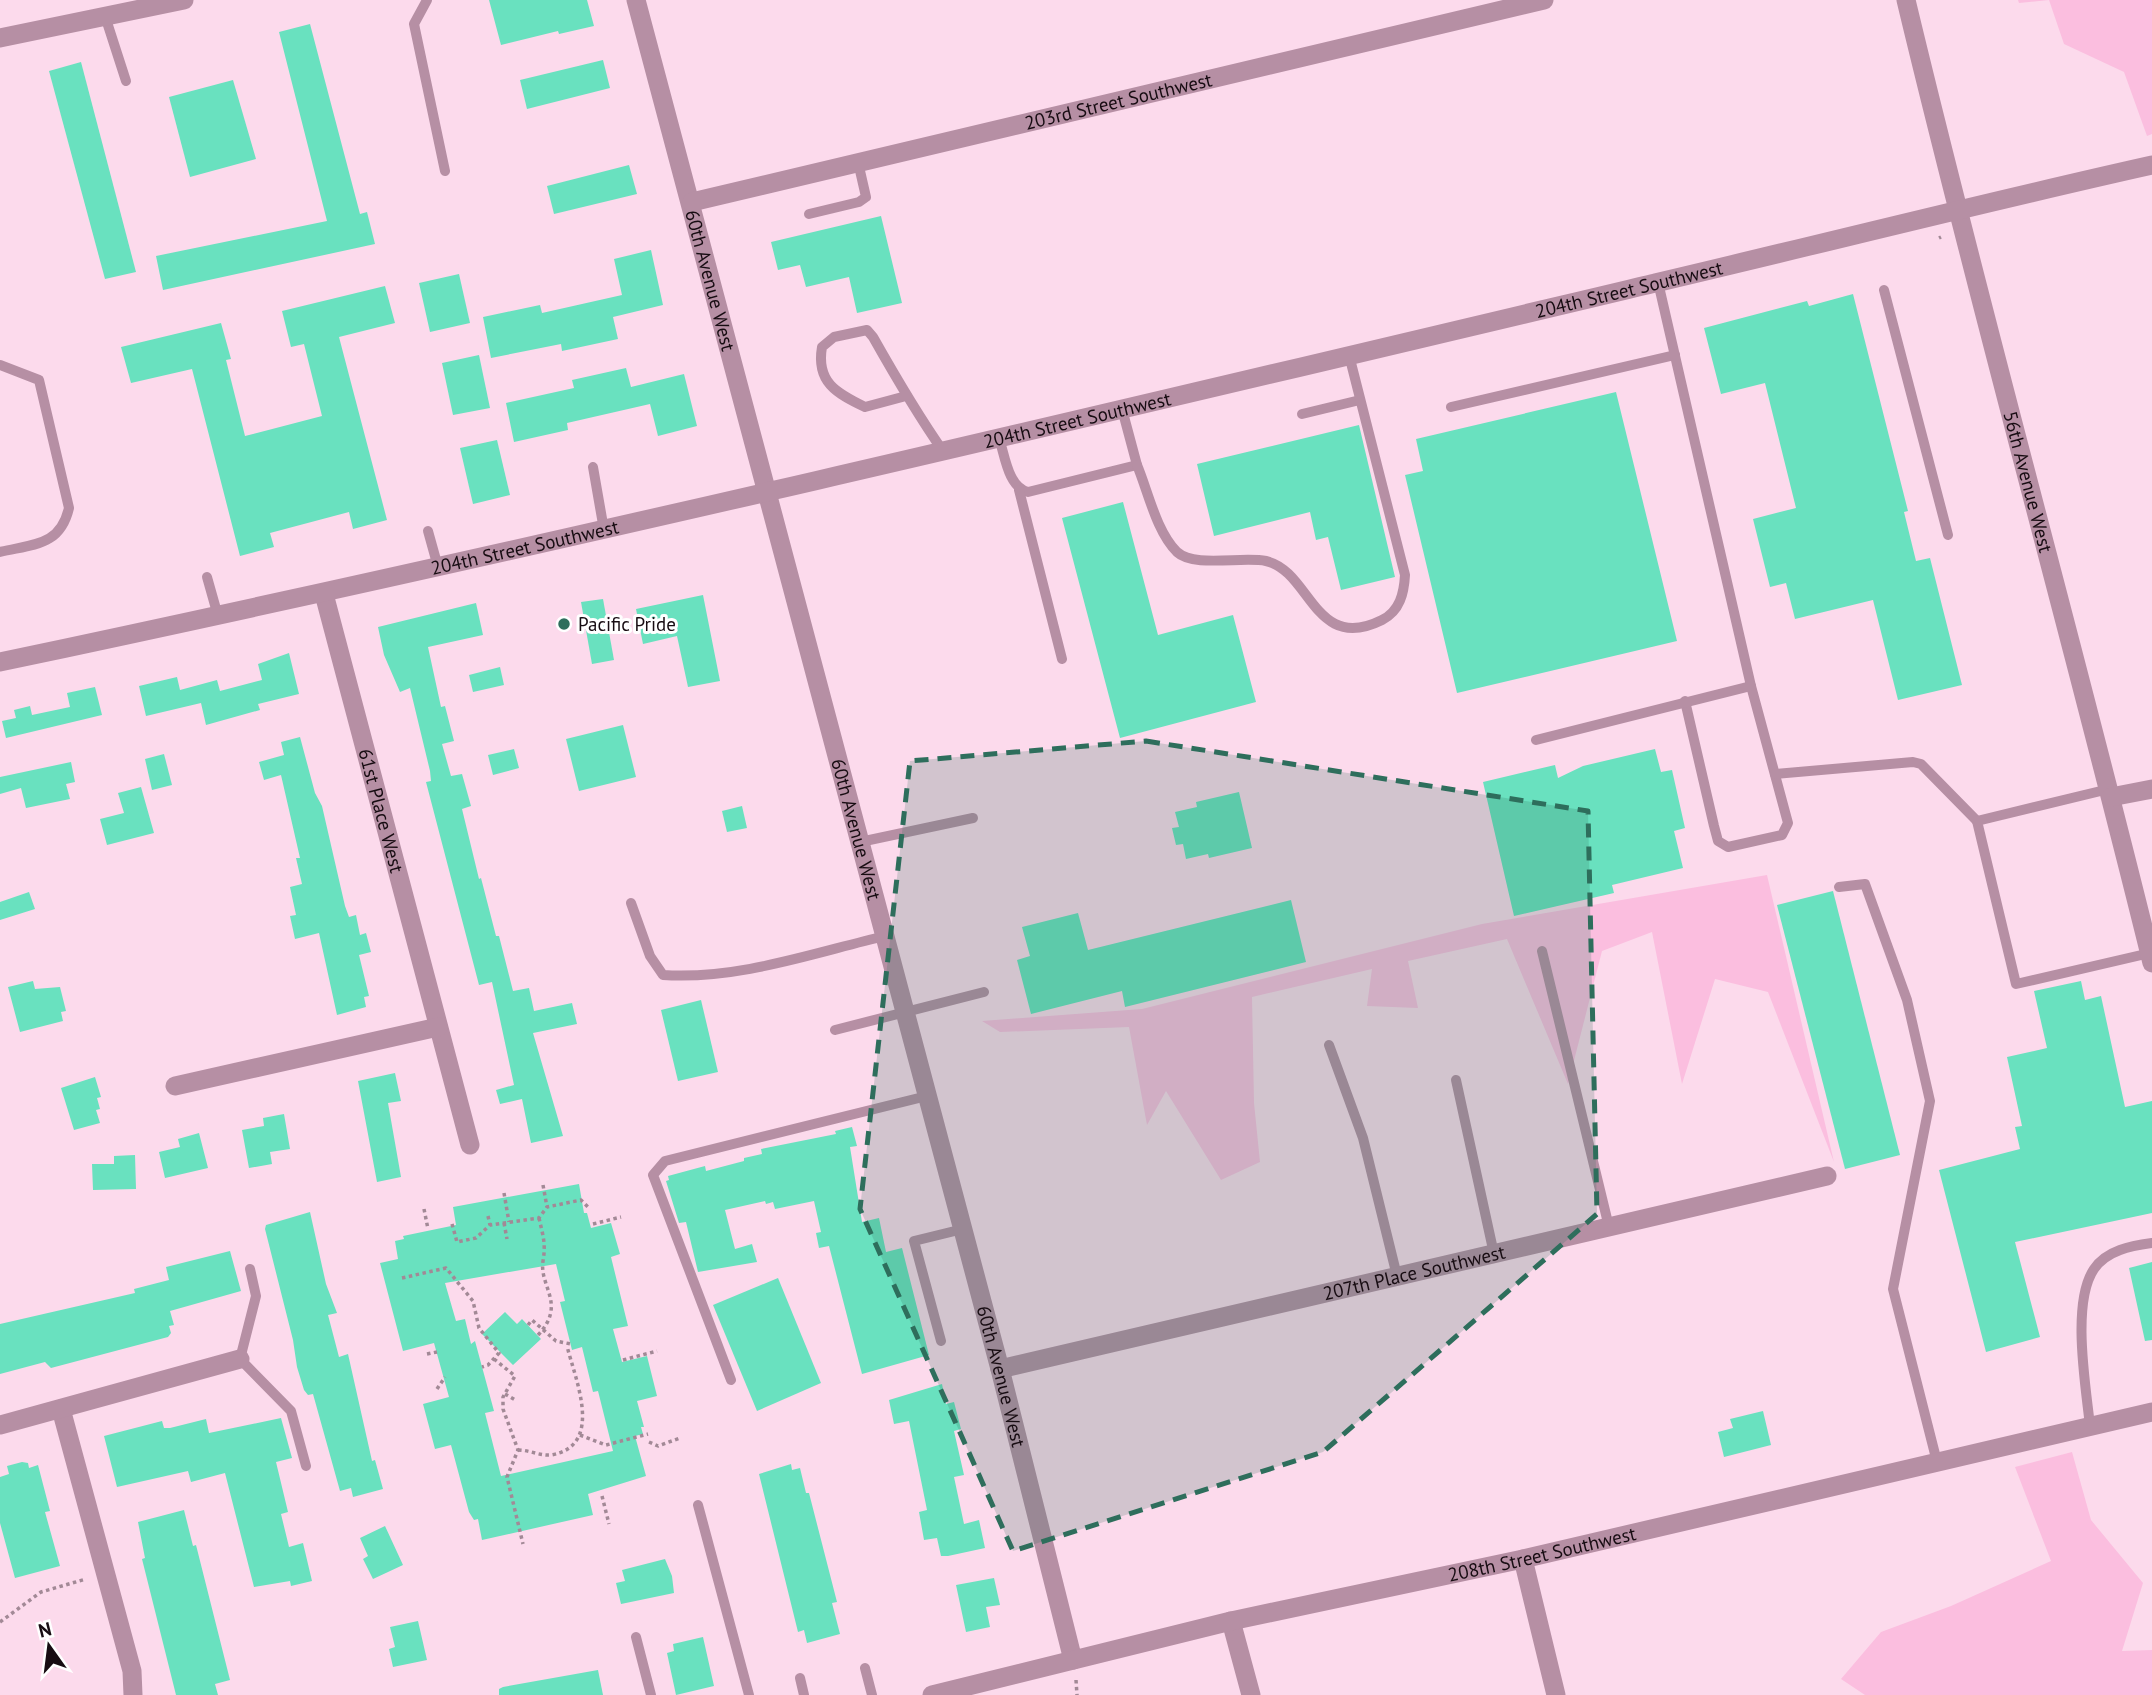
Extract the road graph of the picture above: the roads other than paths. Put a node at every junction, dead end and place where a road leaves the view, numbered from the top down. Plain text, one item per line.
1 (427, 0) edge
2 (636, 0) edge
3 (1544, 0) edge
4 (1906, 0) edge
5 (174, 1) edge
6 (106, 16) junction
7 (0, 38) edge
8 (126, 81) dead end
9 (858, 162) junction
10 (2152, 165) edge
11 (445, 171) dead end
12 (692, 202) junction
13 (1956, 208) junction
14 (809, 214) dead end
15 (1658, 282) junction
16 (1884, 290) dead end
17 (1349, 355) junction
18 (1675, 355) junction
19 (0, 365) edge
20 (906, 396) junction
21 (1360, 400) junction
22 (1451, 407) dead end
23 (1122, 409) junction
24 (1302, 414) dead end
25 (999, 438) junction
26 (944, 451) junction
27 (1137, 465) junction
28 (593, 467) dead end
29 (1019, 490) junction
30 (767, 493) junction
31 (604, 530) junction
32 (428, 531) dead end
33 (1948, 535) dead end
34 (0, 552) edge
35 (438, 567) junction
36 (207, 577) dead end
37 (324, 594) junction
38 (218, 616) junction
39 (1062, 659) dead end
40 (0, 662) edge
41 (1751, 686) junction
42 (1685, 701) junction
43 (1536, 740) dead end
44 (1775, 774) junction
45 (2152, 789) edge
46 (2111, 793) junction
47 (973, 818) dead end
48 (1977, 821) junction
49 (860, 842) junction
50 (1839, 887) dead end
51 (631, 903) dead end
52 (885, 936) junction
53 (1542, 951) dead end
54 (2151, 958) edge
55 (984, 992) dead end
56 (905, 1013) junction
57 (438, 1027) junction
58 (835, 1030) dead end
59 (1329, 1045) dead end
60 (1456, 1080) dead end
61 (175, 1086) dead end
62 (927, 1096) junction
63 (470, 1144) dead end
64 (1827, 1176) dead end
65 (1609, 1227) junction
66 (963, 1229) junction
67 (2152, 1243) edge
68 (1494, 1254) junction
69 (250, 1269) dead end
70 (1397, 1276) junction
71 (941, 1341) dead end
72 (240, 1359) junction
73 (1000, 1369) junction
74 (731, 1380) dead end
75 (61, 1409) junction
76 (2152, 1412) edge
77 (0, 1425) edge
78 (2090, 1426) junction
79 (1937, 1462) junction
80 (306, 1466) dead end
81 (698, 1504) dead end
82 (1523, 1559) junction
83 (1231, 1621) junction
84 (636, 1637) dead end
85 (1073, 1660) junction
86 (865, 1668) dead end
87 (800, 1678) dead end
88 (133, 1695) edge
89 (651, 1695) edge
90 (749, 1695) edge
91 (804, 1695) edge
92 (872, 1695) edge
93 (932, 1695) edge
94 (1251, 1695) edge
95 (1556, 1695) edge

1 - 11 lane
2 - 12 street, 60th Avenue West
3 - 9 street, 203rd Street Southwest
4 - 13 street, 56th Avenue West
5 - 6 street
6 - 7 street
6 - 8 lane
9 - 12 street, 203rd Street Southwest
9 - 14 lane
10 - 13 street, 204th Street Southwest
12 - 30 street, 60th Avenue West
13 - 15 street, 204th Street Southwest
13 - 46 street, 56th Avenue West
15 - 17 street, 204th Street Southwest
15 - 18 lane
16 - 33 lane
17 - 21 lane
17 - 23 street, 204th Street Southwest
18 - 22 lane
18 - 41 lane
19 - 34 lane
20 - 20 lane
20 - 26 lane
21 - 24 lane
21 - 27 lane
23 - 25 street, 204th Street Southwest
23 - 27 lane
25 - 26 street, 204th Street Southwest
25 - 29 lane
26 - 30 street, 204th Street Southwest
27 - 29 lane
28 - 31 lane
29 - 39 lane
30 - 31 street, 204th Street Southwest
30 - 49 street, 60th Avenue West
31 - 35 street, 204th Street Southwest
32 - 35 lane
35 - 37 street, 204th Street Southwest
36 - 38 lane
37 - 38 street, 204th Street Southwest
37 - 57 street, 61st Place West
38 - 40 street, 204th Street Southwest
41 - 42 lane
41 - 44 lane
42 - 43 lane
42 - 44 lane
44 - 48 lane
45 - 46 street
46 - 48 lane
46 - 54 street, 56th Avenue West
47 - 49 lane
48 - 54 lane
49 - 52 street, 60th Avenue West
50 - 79 lane
51 - 52 lane
52 - 56 street, 60th Avenue West
53 - 65 lane
55 - 56 lane
56 - 58 lane
56 - 62 street, 60th Avenue West
57 - 61 street
57 - 63 street, 61st Place West
59 - 70 lane
60 - 68 lane
62 - 66 street, 60th Avenue West
62 - 74 lane
64 - 65 street, 207th Place Southwest
65 - 68 street, 207th Place Southwest
66 - 71 lane
66 - 73 street, 60th Avenue West
67 - 78 lane
68 - 70 street, 207th Place Southwest
69 - 72 lane
70 - 73 street, 207th Place Southwest
72 - 75 street
72 - 80 lane
73 - 85 street, 60th Avenue West
75 - 77 street
75 - 88 street
76 - 78 street, 208th Street Southwest
78 - 79 street, 208th Street Southwest
79 - 82 street, 208th Street Southwest
81 - 90 lane
82 - 83 street, 208th Street Southwest
82 - 95 street
83 - 85 street, 208th Street Southwest
83 - 94 street
84 - 89 lane
85 - 93 street, 208th Street Southwest
86 - 92 lane
87 - 91 lane

